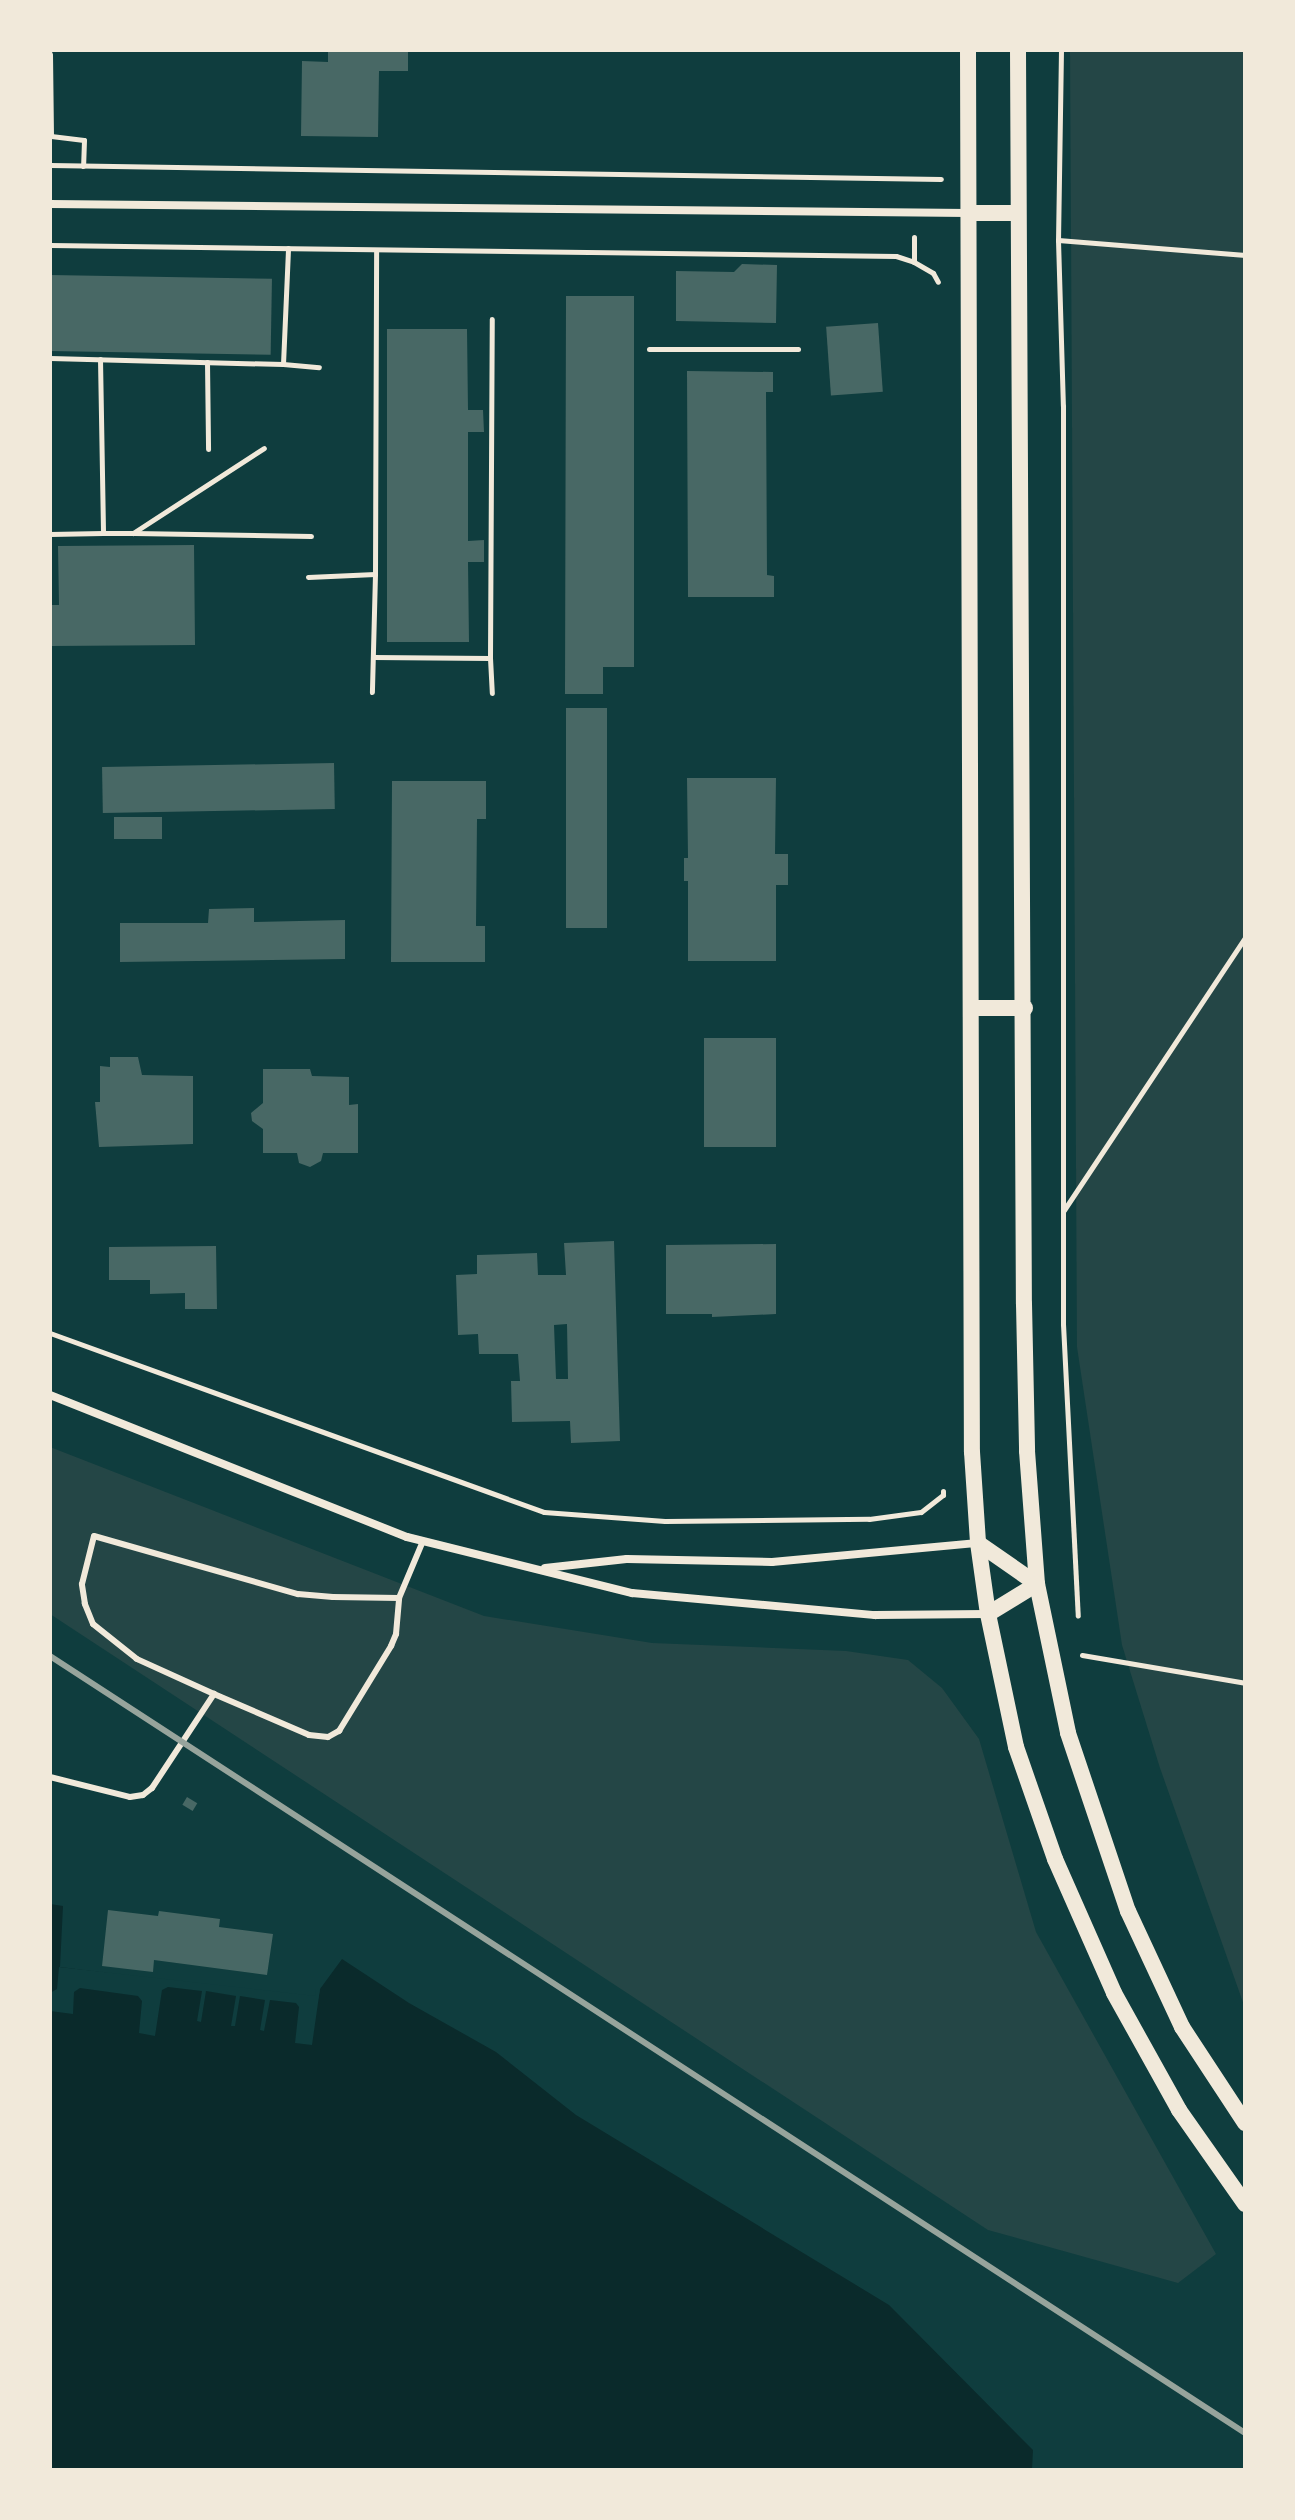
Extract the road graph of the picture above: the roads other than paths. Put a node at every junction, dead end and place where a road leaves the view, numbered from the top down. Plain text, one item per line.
1 (968, 50) edge
2 (1018, 50) edge
3 (50, 204) edge
4 (969, 213) junction
5 (1016, 213) junction
6 (971, 1008) junction
7 (1025, 1008) junction
8 (50, 1395) edge
9 (423, 1541) junction
10 (978, 1543) junction
11 (536, 1569) junction
12 (1037, 1584) junction
13 (399, 1598) junction
14 (988, 1614) junction
15 (214, 1694) junction
16 (50, 1777) edge
17 (1245, 2123) edge
18 (1245, 2204) edge

1 - 4 main road
2 - 5 main road
3 - 4 street
4 - 5 main road
4 - 6 main road
5 - 7 main road
6 - 7 main road
6 - 10 main road
7 - 12 main road
8 - 9 street
9 - 11 street
9 - 13 lane
10 - 11 street
10 - 12 main road
10 - 14 main road
11 - 14 street
12 - 14 main road
12 - 17 main road
13 - 15 lane
13 - 15 lane
14 - 18 main road
15 - 16 lane

